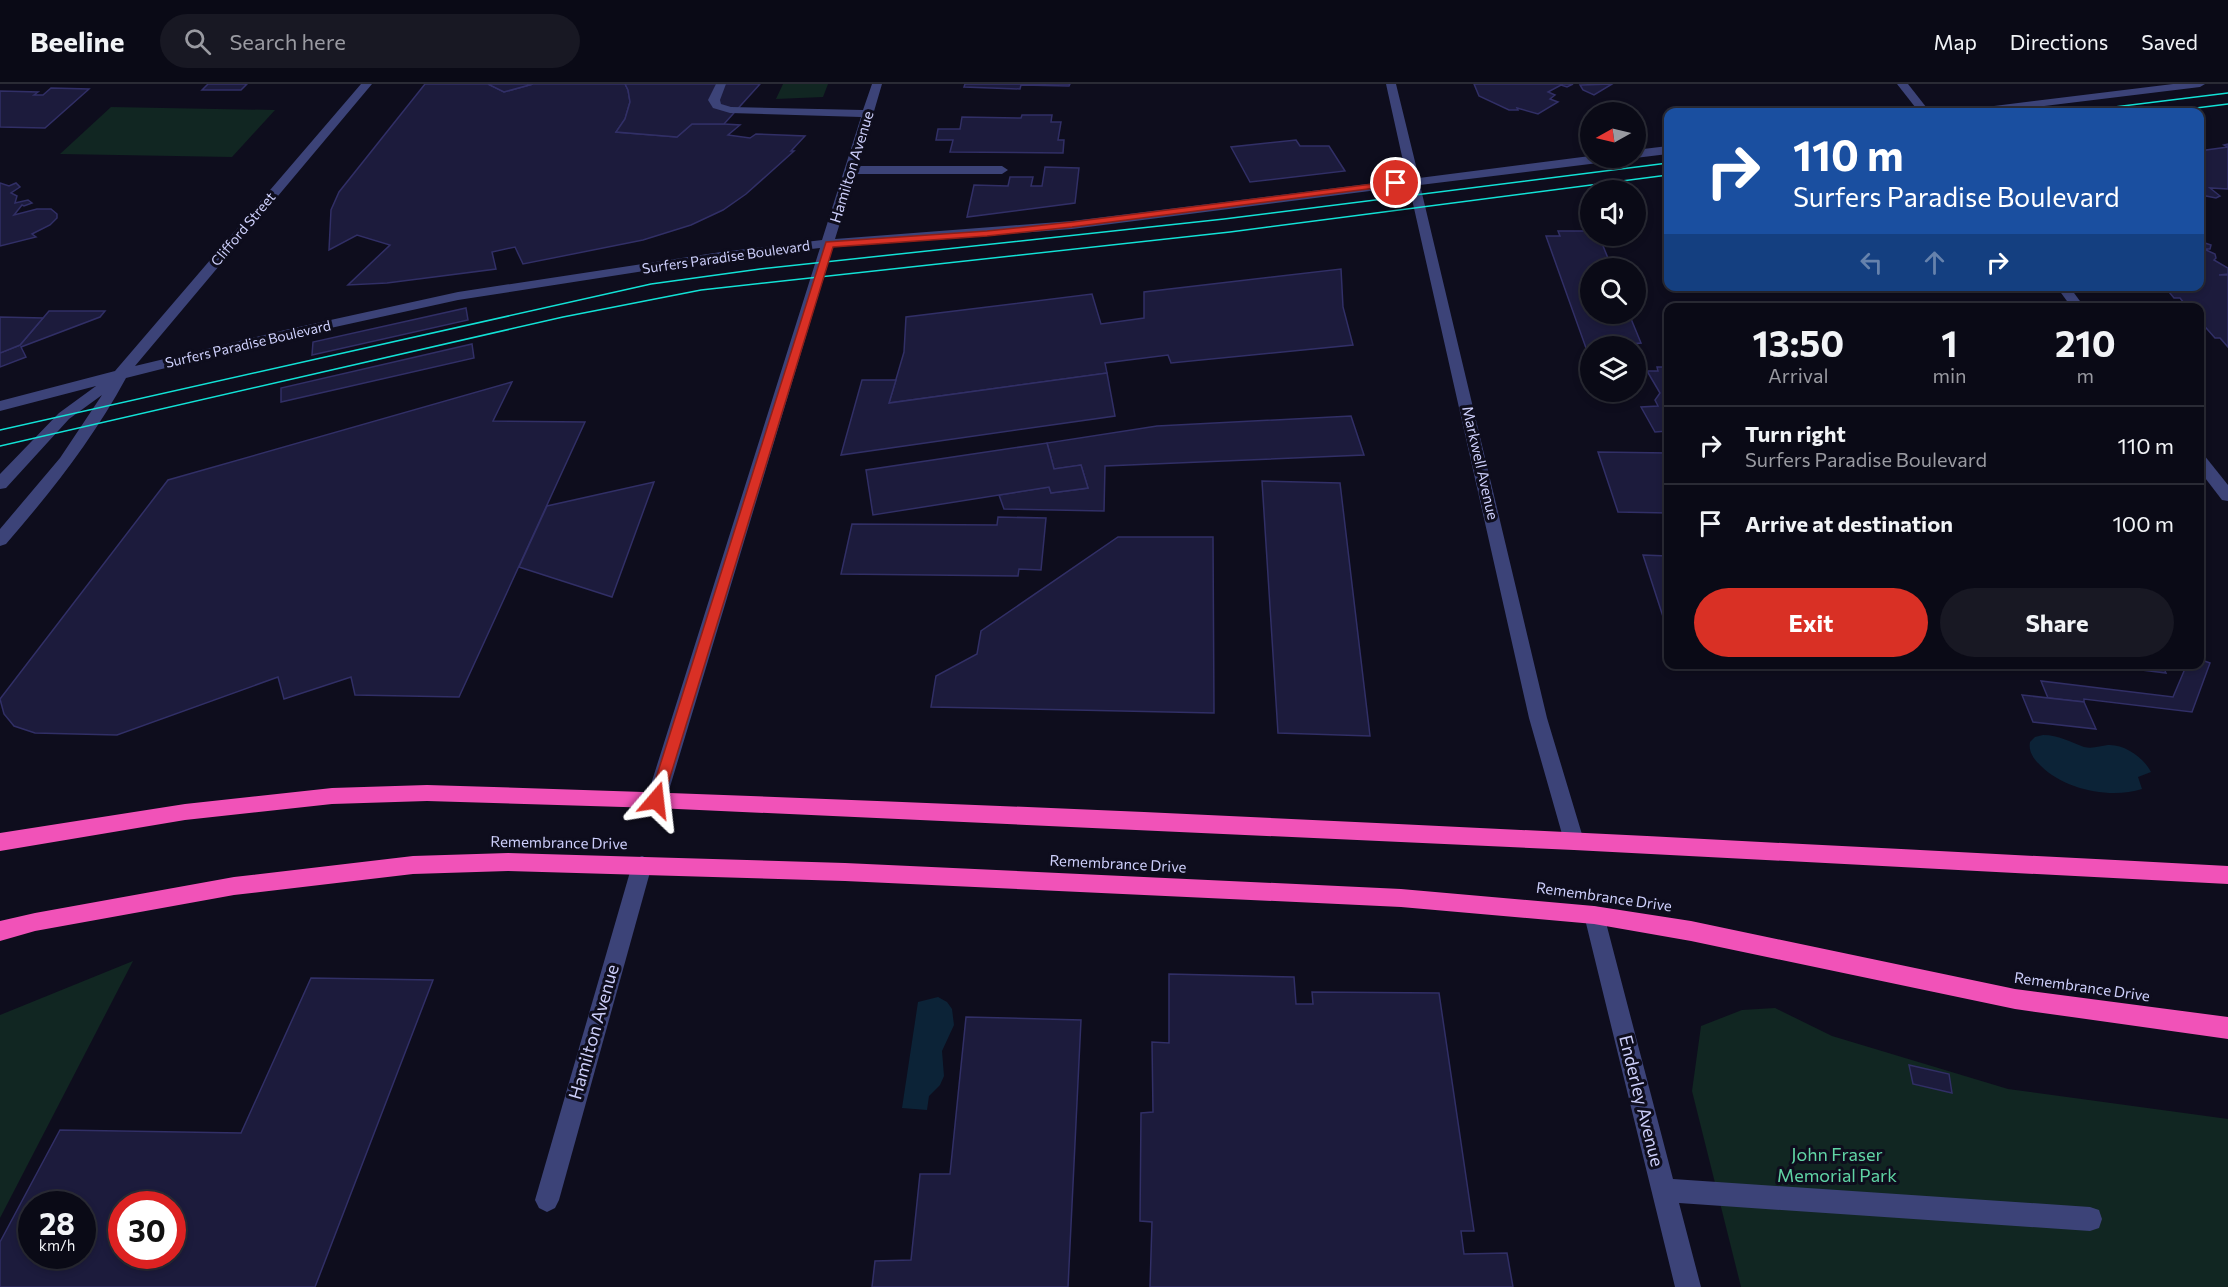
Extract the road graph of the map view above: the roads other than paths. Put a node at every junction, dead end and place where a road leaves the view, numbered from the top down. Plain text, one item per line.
1 (367, 84) edge
2 (721, 84) edge
3 (877, 84) edge
4 (1391, 84) edge
5 (1902, 84) edge
6 (2200, 84) edge
7 (1922, 108) edge
8 (2003, 108) edge
9 (868, 114) junction
10 (1664, 150) edge
11 (1646, 153) edge
12 (1580, 161) edge
13 (852, 170) junction
14 (1002, 170) dead end
15 (1414, 181) junction
16 (829, 244) junction
17 (2066, 291) edge
18 (2075, 303) edge
19 (120, 375) junction
20 (0, 406) edge
21 (2204, 465) edge
22 (0, 484) edge
23 (2228, 496) edge
24 (0, 540) edge
25 (656, 800) junction
26 (1574, 841) junction
27 (0, 842) edge
28 (642, 865) junction
29 (2228, 875) edge
30 (1594, 915) junction
31 (0, 931) edge
32 (2228, 1028) edge
33 (1663, 1190) junction
34 (547, 1200) dead end
35 (2090, 1220) dead end
36 (1688, 1287) edge

1 - 19 street, Clifford Street
2 - 9 street
3 - 9 street, Hamilton Avenue
4 - 15 street, Markwell Avenue
5 - 7 street
6 - 8 street
9 - 13 street, Hamilton Avenue
10 - 11 street
12 - 15 street, Surfers Paradise Boulevard
13 - 14 street
13 - 16 street, Hamilton Avenue
15 - 16 street, Surfers Paradise Boulevard
15 - 26 street, Markwell Avenue
16 - 19 street, Surfers Paradise Boulevard
16 - 25 street, Hamilton Avenue
17 - 18 street
19 - 20 street, Surfers Paradise Boulevard
19 - 22 street, Clifford Street
19 - 24 street, Clifford Street
21 - 23 street
25 - 26 highway
25 - 27 highway
26 - 29 highway
28 - 30 highway, Remembrance Drive
28 - 31 highway, Remembrance Drive
28 - 34 street, Hamilton Avenue
30 - 32 highway, Remembrance Drive
30 - 33 street, Enderley Avenue
33 - 35 street
33 - 36 street, Enderley Avenue

